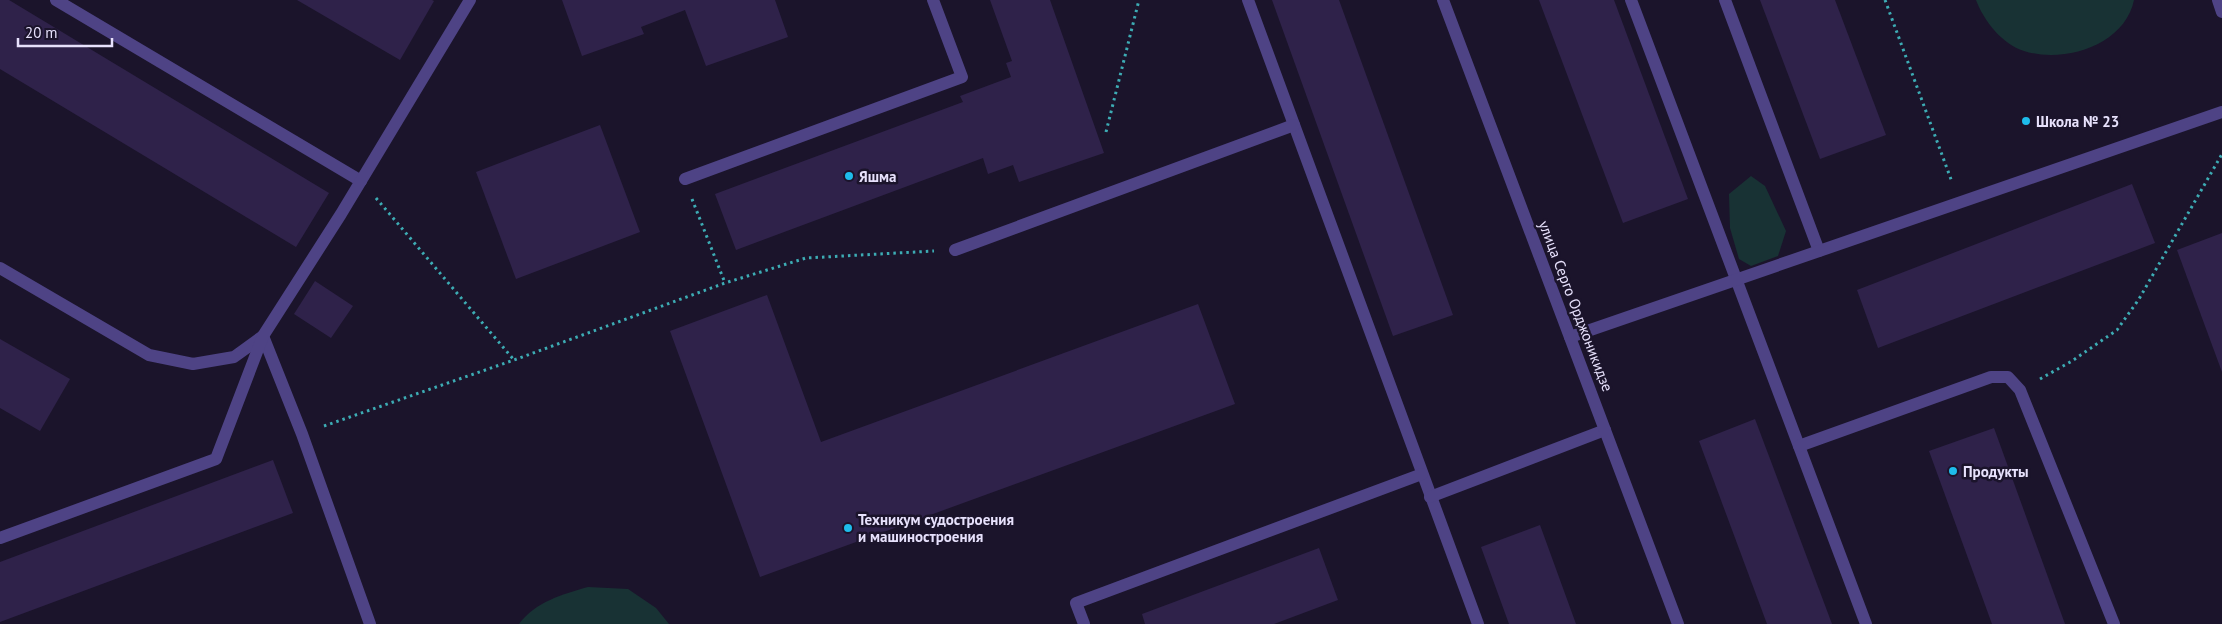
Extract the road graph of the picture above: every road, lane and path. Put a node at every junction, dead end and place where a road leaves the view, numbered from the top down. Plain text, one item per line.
1 (56, 0) edge
2 (933, 0) edge
3 (1139, 0) edge
4 (1248, 0) edge
5 (1443, 0) edge
6 (1632, 0) edge
7 (1725, 0) edge
8 (1884, 0) edge
9 (2218, 0) edge
10 (468, 1) edge
11 (2222, 12) edge
12 (2222, 112) edge
13 (1294, 125) junction
14 (1106, 132) dead end
15 (2222, 154) edge
16 (685, 179) joint
17 (361, 181) junction
18 (1959, 202) junction
19 (955, 250) joint
20 (1819, 251) junction
21 (0, 268) edge
22 (1735, 280) junction
23 (725, 283) junction
24 (263, 336) junction
25 (1570, 337) junction
26 (514, 360) junction
27 (2020, 390) junction
28 (1605, 430) junction
29 (302, 434) junction
30 (1799, 446) junction
31 (1422, 474) junction
32 (1430, 496) junction
33 (0, 538) edge
34 (370, 624) edge
35 (1084, 624) edge
36 (1478, 624) edge
37 (1678, 624) edge
38 (1866, 624) edge
39 (2114, 624) edge

1 - 17 street
2 - 16 street
3 - 14 path
4 - 13 street
5 - 25 street, улица Серго Орджоникидзе
6 - 22 street
7 - 20 street
8 - 18 path
9 - 11 street
10 - 17 street
12 - 18 street
13 - 19 street
13 - 31 street
15 - 27 path
16 - 23 path
17 - 24 street
17 - 26 path
18 - 20 street
19 - 23 path
20 - 22 street
21 - 24 street
22 - 25 street
22 - 30 street
23 - 26 path
24 - 29 street
24 - 33 street
25 - 28 street, улица Серго Орджоникидзе
26 - 29 path
27 - 30 street
27 - 39 street
28 - 32 street
28 - 37 street, улица Серго Орджоникидзе
29 - 34 street
30 - 38 street
31 - 32 street
31 - 35 street
32 - 36 street

